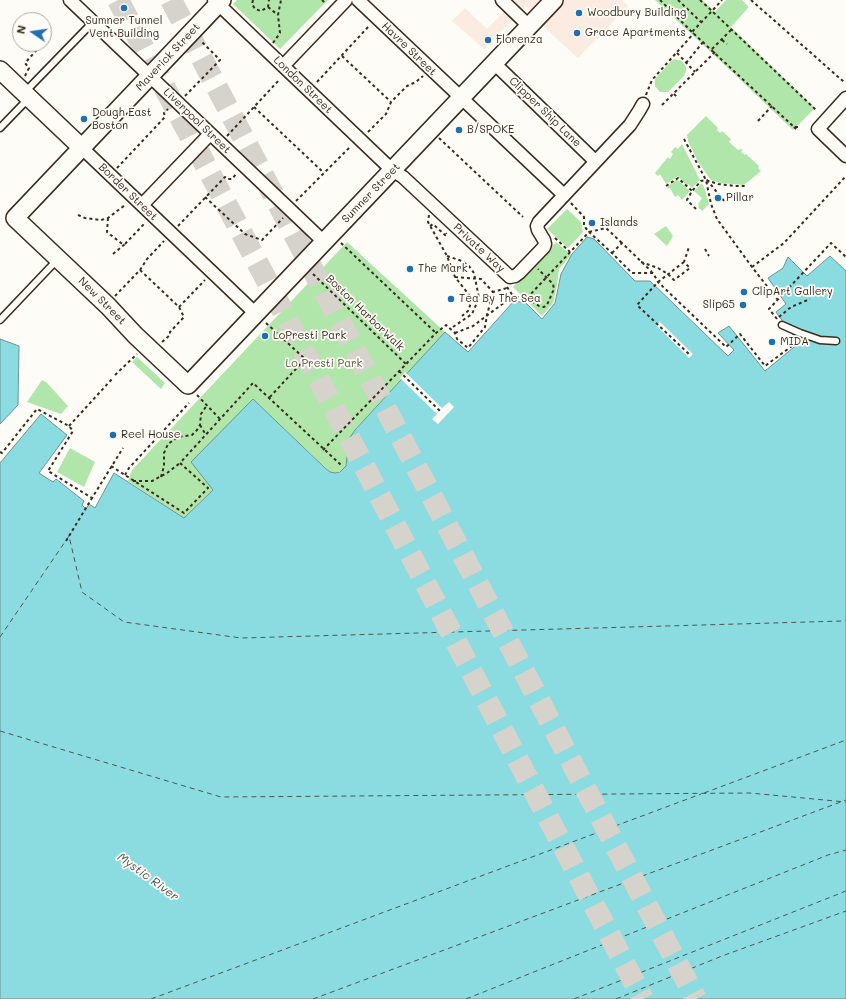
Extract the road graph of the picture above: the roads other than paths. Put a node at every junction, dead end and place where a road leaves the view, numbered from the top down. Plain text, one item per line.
1 (70, 0) edge
2 (346, 0) edge
3 (358, 0) edge
4 (502, 0) edge
5 (554, 0) edge
6 (218, 1) edge
7 (93, 22) junction
8 (529, 26) junction
9 (494, 62) junction
10 (0, 70) edge
11 (283, 72) junction
12 (150, 76) junction
13 (25, 89) junction
14 (461, 98) junction
15 (846, 98) edge
16 (642, 104) road end
17 (0, 128) edge
18 (210, 134) junction
19 (82, 148) junction
20 (846, 156) edge
21 (596, 161) junction
22 (392, 170) junction
23 (567, 199) junction
24 (142, 205) junction
25 (16, 218) joint
26 (324, 242) junction
27 (59, 259) junction
28 (256, 314) junction
29 (0, 320) edge
30 (782, 325) road end
31 (836, 341) dead end
32 (192, 390) joint

1 - 7 street, Liverpool Street
2 - 11 street
3 - 14 street, Havre Street
4 - 8 street
5 - 8 street, Sumner Street
6 - 11 street, London Street
6 - 12 street, Maverick Street
7 - 12 street, Liverpool Street
7 - 13 lane
8 - 9 street, Sumner Street
9 - 14 street, Sumner Street
9 - 21 street, Clipper Ship Lane
10 - 13 street, Border Street
11 - 22 street, London Street
12 - 18 street, Liverpool Street
12 - 19 street, Maverick Street
13 - 17 lane
13 - 19 street, Border Street
14 - 22 street, Sumner Street
14 - 23 street, Havre Street
15 - 20 street
16 - 21 street
18 - 24 street
18 - 26 street, Liverpool Street
19 - 24 street, Border Street
19 - 25 street, Maverick Street
21 - 23 street
22 - 23 street, Private Way
22 - 26 street, Sumner Street
24 - 28 street, Border Street
25 - 27 street, New Street
26 - 28 street, Sumner Street
27 - 29 lane
27 - 32 street, New Street
28 - 32 street, Sumner Street
30 - 31 lane

